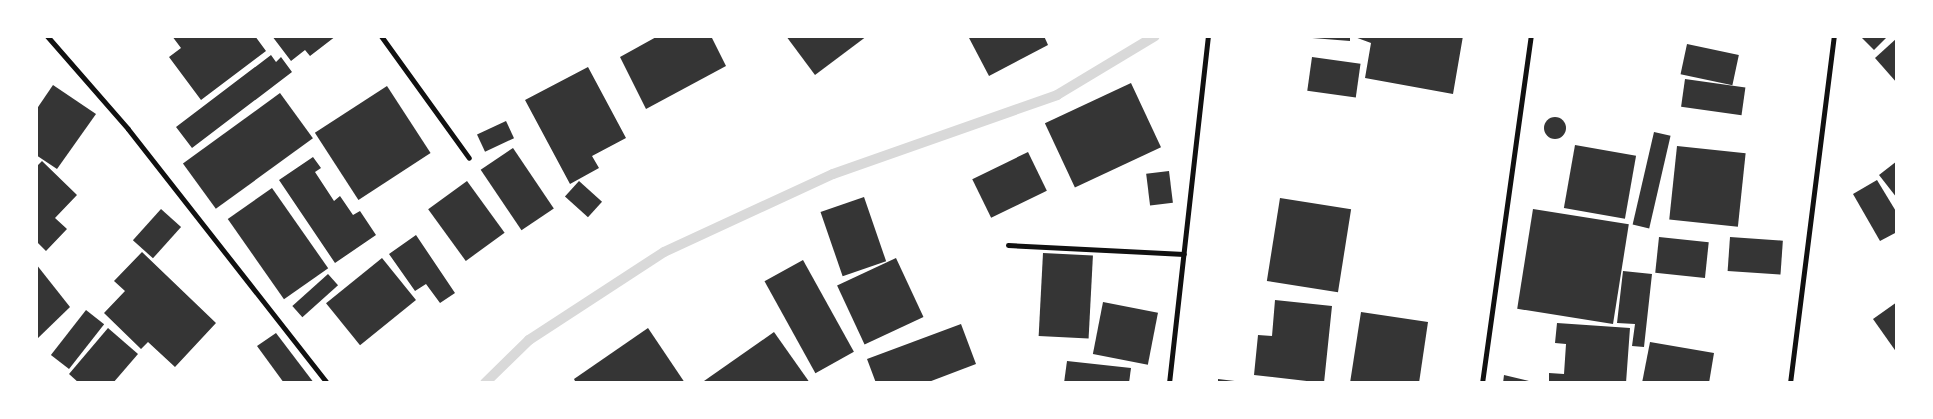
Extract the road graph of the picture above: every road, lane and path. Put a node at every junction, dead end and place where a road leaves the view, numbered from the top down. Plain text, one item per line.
1 (47, 36) edge
2 (381, 36) edge
3 (1208, 36) edge
4 (1532, 36) edge
5 (1834, 36) edge
6 (469, 158) dead end
7 (1008, 245) dead end
8 (1184, 254) junction
9 (327, 383) edge
10 (1169, 383) edge
11 (1482, 383) edge
12 (1790, 383) edge

1 - 9 street
2 - 6 street
3 - 8 street
4 - 11 street
5 - 12 street
7 - 8 street
8 - 10 street

